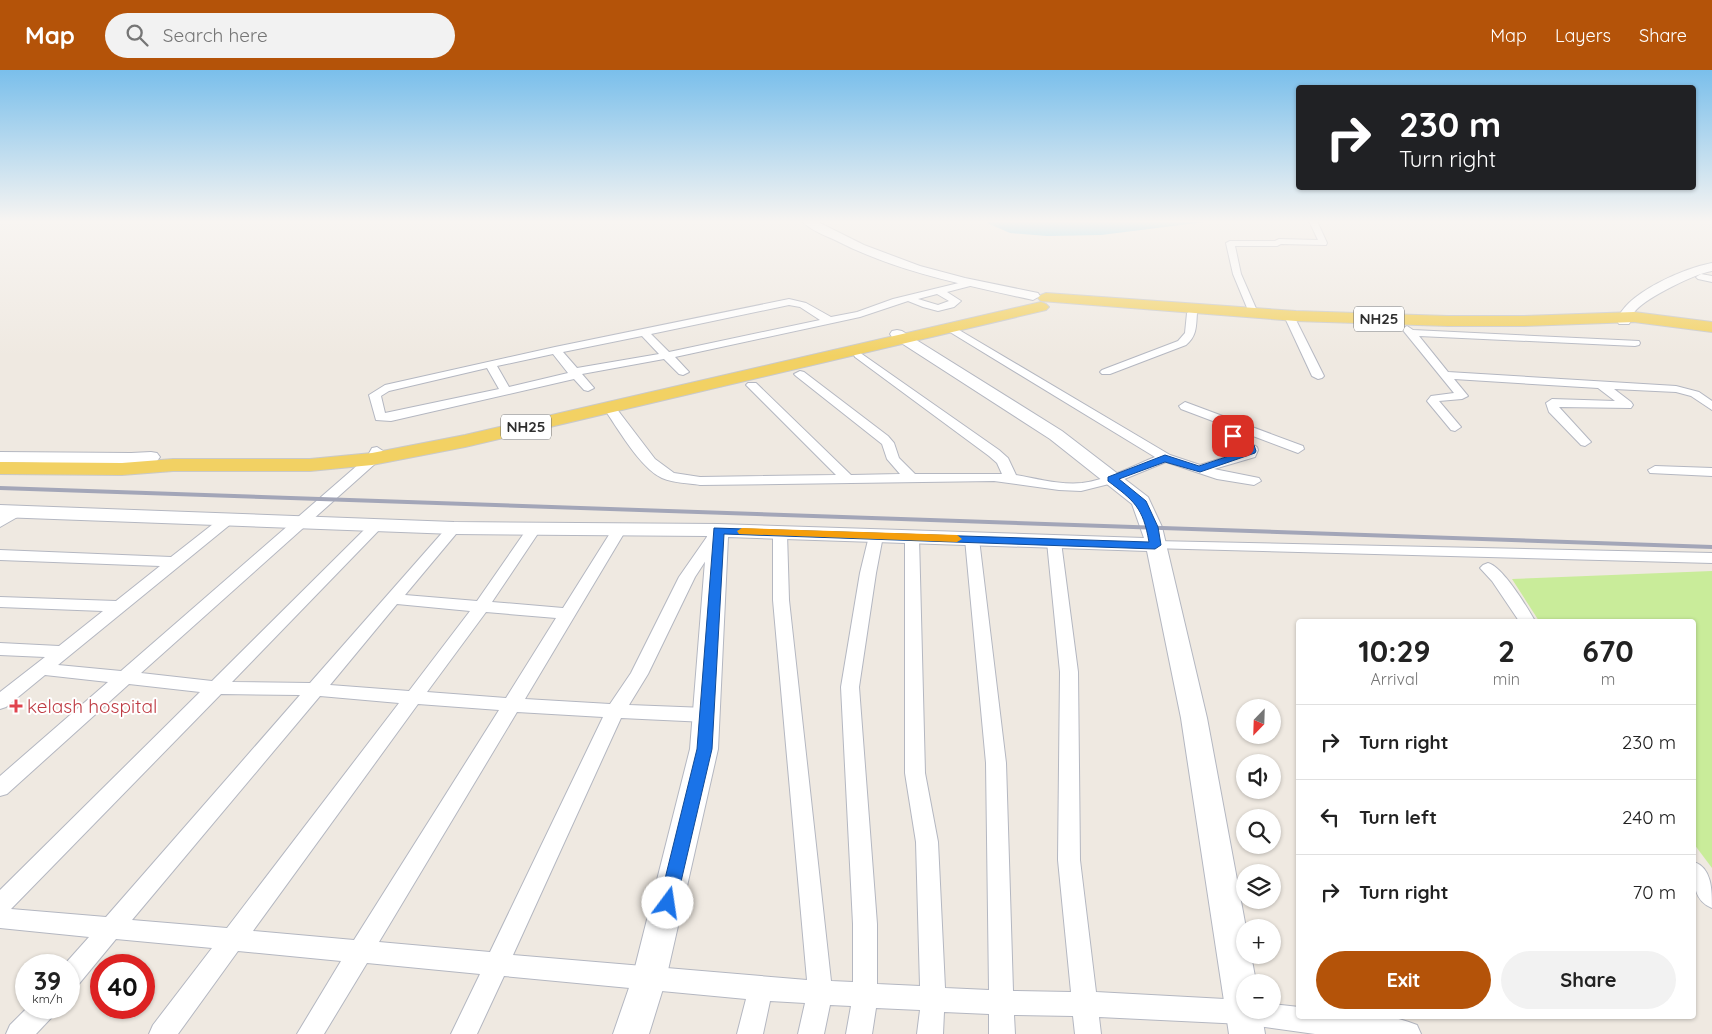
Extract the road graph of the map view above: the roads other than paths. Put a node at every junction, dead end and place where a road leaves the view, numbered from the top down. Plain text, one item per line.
1 (911, 266) edge
2 (1235, 266) edge
3 (1712, 267) edge
4 (1708, 276) edge
5 (974, 284) junction
6 (939, 291) junction
7 (909, 298) junction
8 (1037, 301) junction
9 (1192, 313) junction
10 (1253, 314) junction
11 (1625, 319) junction
12 (828, 320) junction
13 (1291, 320) junction
14 (1647, 320) junction
15 (1710, 326) edge
16 (949, 327) junction
17 (1407, 328) junction
18 (644, 332) junction
19 (899, 336) junction
20 (1635, 343) dead end
21 (555, 350) junction
22 (667, 355) junction
23 (860, 355) dead end
24 (490, 364) junction
25 (683, 372) dead end
26 (1106, 372) dead end
27 (575, 374) junction
28 (800, 374) dead end
29 (1446, 375) junction
30 (1318, 376) dead end
31 (752, 385) dead end
32 (1602, 385) junction
33 (588, 388) dead end
34 (506, 392) junction
35 (1185, 406) dead end
36 (1712, 406) edge
37 (609, 407) junction
38 (1455, 427) dead end
39 (1244, 428) junction
40 (1585, 442) dead end
41 (1298, 449) dead end
42 (374, 455) junction
43 (0, 456) edge
44 (1165, 458) junction
45 (147, 462) junction
46 (0, 466) edge
47 (1200, 469) junction
48 (1655, 470) dead end
49 (1712, 472) edge
50 (847, 478) junction
51 (911, 478) junction
52 (1011, 478) junction
53 (1112, 479) junction
54 (1254, 481) dead end
55 (14, 512) edge
56 (227, 520) junction
57 (298, 522) junction
58 (377, 526) junction
59 (454, 528) junction
60 (534, 529) junction
61 (619, 530) junction
62 (718, 530) junction
63 (780, 533) junction
64 (876, 536) junction
65 (912, 537) junction
66 (972, 539) junction
67 (1054, 542) junction
68 (1155, 545) junction
69 (0, 555) edge
70 (1712, 558) edge
71 (175, 562) junction
72 (1488, 568) dead end
73 (393, 599) junction
74 (0, 602) edge
75 (120, 606) junction
76 (481, 607) junction
77 (567, 614) junction
78 (1526, 619) edge
79 (0, 649) edge
80 (62, 652) junction
81 (41, 669) junction
82 (126, 676) junction
83 (215, 687) junction
84 (316, 690) junction
85 (413, 698) junction
86 (0, 702) edge
87 (511, 706) junction
88 (615, 712) junction
89 (706, 715) junction
90 (0, 788) edge
91 (1696, 874) edge
92 (1712, 898) edge
93 (0, 905) edge
94 (0, 918) edge
95 (111, 929) junction
96 (232, 940) junction
97 (361, 952) junction
98 (80, 964) edge
99 (497, 965) junction
100 (650, 980) junction
101 (761, 989) junction
102 (820, 992) junction
103 (865, 995) junction
104 (933, 999) junction
105 (1003, 1003) junction
106 (1086, 1004) junction
107 (32, 1019) edge
108 (1245, 1023) edge
109 (19, 1034) edge
110 (162, 1034) edge
111 (310, 1034) edge
112 (464, 1034) edge
113 (631, 1034) edge
114 (750, 1034) edge
115 (811, 1034) edge
116 (860, 1034) edge
117 (930, 1034) edge
118 (1002, 1034) edge
119 (1088, 1034) edge
120 (1408, 1034) edge

1 - 5 street
2 - 10 street
3 - 11 street
4 - 14 street
5 - 6 street
5 - 8 street
6 - 7 street
6 - 7 street
7 - 12 street
8 - 9 main road, NH25
8 - 10 main road, NH25
8 - 16 main road, NH25
8 - 19 main road, NH25
9 - 13 main road, NH25
9 - 26 street
10 - 11 main road, NH25
11 - 14 main road, NH25
11 - 17 main road, NH25
12 - 18 street
12 - 22 street
13 - 17 main road, NH25
13 - 30 street
14 - 15 main road, NH25
16 - 19 main road, NH25
16 - 44 street
17 - 20 street
17 - 29 street
18 - 21 street
18 - 22 street
19 - 37 main road, NH25
19 - 42 main road, NH25
19 - 53 street
21 - 24 street
21 - 27 street
22 - 25 street
22 - 27 street
23 - 52 street
24 - 34 street
24 - 34 street
27 - 33 street
27 - 34 street
28 - 51 street
29 - 32 street
29 - 38 street
31 - 50 street
32 - 36 street
32 - 40 street
35 - 39 street
37 - 42 main road, NH25
37 - 50 street
39 - 41 street
39 - 47 street
42 - 45 main road, NH25
42 - 57 street
43 - 45 main road, NH25
44 - 47 street
44 - 53 street
45 - 46 main road, NH25
47 - 54 street
48 - 49 street
50 - 51 street
51 - 52 street
52 - 53 street
53 - 68 street
55 - 56 street
56 - 57 street
56 - 71 street
57 - 58 street
57 - 82 street
58 - 59 street
58 - 83 street
59 - 60 street
59 - 73 street
60 - 61 street
60 - 76 street
61 - 62 street
61 - 77 street
62 - 63 street
62 - 88 street
62 - 89 street
63 - 64 street
63 - 102 street
64 - 65 street
64 - 103 street
65 - 66 street
65 - 104 street
66 - 67 street
66 - 105 street
67 - 68 street
67 - 106 street
68 - 70 street
68 - 108 street
69 - 71 street
71 - 75 street
72 - 78 street
73 - 76 street
73 - 84 street
74 - 75 street
75 - 80 street
76 - 77 street
76 - 85 street
77 - 87 street
79 - 80 street
80 - 81 street
81 - 82 street
81 - 86 street
82 - 83 street
82 - 90 street
83 - 84 street
83 - 93 street
84 - 85 street
84 - 95 street
85 - 87 street
85 - 96 street
87 - 88 street
87 - 97 street
88 - 89 street
88 - 99 street
89 - 100 street
91 - 92 street
94 - 95 street
95 - 96 street
95 - 98 street
96 - 97 street
96 - 110 street
97 - 99 street
97 - 111 street
99 - 100 street
99 - 112 street
100 - 101 street
100 - 113 street
101 - 102 street
101 - 114 street
102 - 103 street
102 - 115 street
103 - 104 street
103 - 116 street
104 - 105 street
104 - 117 street
105 - 106 street
105 - 118 street
106 - 108 street
106 - 119 street
107 - 109 street
108 - 120 street

